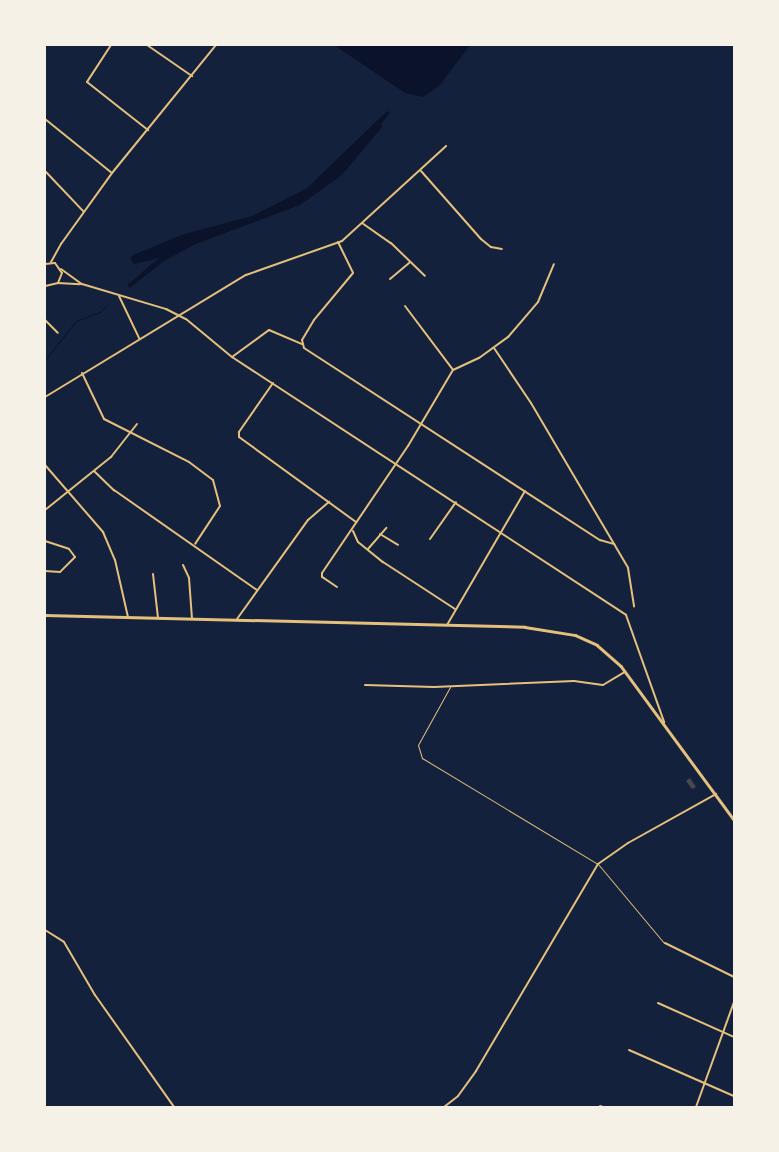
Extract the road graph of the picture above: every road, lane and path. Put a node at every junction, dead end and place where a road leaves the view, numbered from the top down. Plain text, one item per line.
1 (111, 45) edge
2 (147, 45) edge
3 (216, 45) edge
4 (192, 76) junction
5 (45, 119) edge
6 (148, 130) junction
7 (446, 146) dead end
8 (421, 171) junction
9 (46, 172) edge
10 (112, 173) junction
11 (83, 212) junction
12 (362, 223) junction
13 (338, 242) junction
14 (502, 249) dead end
15 (51, 262) junction
16 (410, 262) junction
17 (45, 264) edge
18 (554, 264) dead end
19 (61, 269) junction
20 (424, 276) dead end
21 (390, 279) dead end
22 (58, 283) junction
23 (82, 284) junction
24 (46, 285) edge
25 (119, 296) junction
26 (405, 306) dead end
27 (179, 314) junction
28 (45, 320) edge
29 (58, 333) dead end
30 (139, 338) junction
31 (302, 344) junction
32 (494, 348) junction
33 (232, 357) junction
34 (453, 370) junction
35 (82, 373) junction
36 (273, 383) junction
37 (45, 397) edge
38 (137, 424) dead end
39 (420, 424) junction
40 (132, 430) junction
41 (396, 464) junction
42 (45, 465) edge
43 (94, 471) junction
44 (525, 491) junction
45 (70, 492) junction
46 (329, 502) junction
47 (456, 502) junction
48 (45, 510) edge
49 (356, 522) junction
50 (386, 528) dead end
51 (352, 530) junction
52 (500, 532) junction
53 (380, 534) junction
54 (430, 539) dead end
55 (45, 540) edge
56 (195, 544) junction
57 (614, 544) junction
58 (398, 546) dead end
59 (368, 549) junction
60 (183, 565) dead end
61 (45, 571) edge
62 (152, 574) dead end
63 (337, 587) dead end
64 (257, 590) junction
65 (634, 607) dead end
66 (454, 609) junction
67 (45, 615) edge
68 (128, 617) junction
69 (158, 618) junction
70 (192, 619) junction
71 (237, 619) junction
72 (447, 625) junction
73 (626, 672) junction
74 (365, 685) dead end
75 (452, 686) junction
76 (664, 722) junction
77 (716, 794) junction
78 (734, 820) edge
79 (598, 864) junction
80 (45, 930) edge
81 (664, 944) joint
82 (734, 976) edge
83 (734, 1002) edge
84 (658, 1003) dead end
85 (723, 1032) junction
86 (734, 1037) edge
87 (629, 1050) dead end
88 (706, 1083) junction
89 (734, 1096) edge
90 (174, 1107) edge
91 (444, 1107) edge
92 (696, 1107) edge

1 - 6 street
2 - 4 street
3 - 4 street
4 - 6 street
5 - 10 street
6 - 10 street
7 - 8 street
8 - 12 street
8 - 14 street
9 - 11 street
10 - 11 street
11 - 15 street
12 - 13 street
12 - 16 street
13 - 27 street
13 - 31 street
15 - 17 street
15 - 19 street
16 - 20 street
16 - 21 street
18 - 32 street
19 - 22 street
19 - 23 street
22 - 23 street
22 - 24 street
23 - 25 street
25 - 27 street
25 - 30 street
26 - 34 street
27 - 30 street
27 - 33 street
28 - 29 street
30 - 35 street
31 - 33 street
31 - 39 street
32 - 34 street
32 - 57 street
33 - 36 street
34 - 39 street
35 - 37 street
35 - 40 street
36 - 41 street
36 - 46 street
38 - 40 street
39 - 41 street
39 - 44 street
40 - 43 street
40 - 56 street
41 - 47 street
41 - 49 street
42 - 45 street
43 - 45 street
43 - 56 street
44 - 52 street
44 - 57 street
45 - 48 street
45 - 68 street
46 - 49 street
46 - 64 street
47 - 52 street
47 - 54 street
49 - 51 street
50 - 53 street
51 - 59 street
51 - 63 street
52 - 66 street
52 - 76 street
53 - 58 street
53 - 59 street
55 - 61 street
56 - 64 street
57 - 65 street
59 - 66 street
60 - 70 street
62 - 69 street
64 - 71 street
66 - 72 street
67 - 68 street
68 - 69 street
69 - 70 street
70 - 71 street
71 - 72 street
72 - 73 street
73 - 75 street
73 - 76 street
74 - 75 street
75 - 79 lane
76 - 77 street
77 - 78 street
77 - 79 street
79 - 81 lane
79 - 91 street
80 - 90 street
81 - 82 street
83 - 85 street
84 - 85 street
85 - 86 street
85 - 88 street
87 - 88 street
88 - 89 street
88 - 92 street

